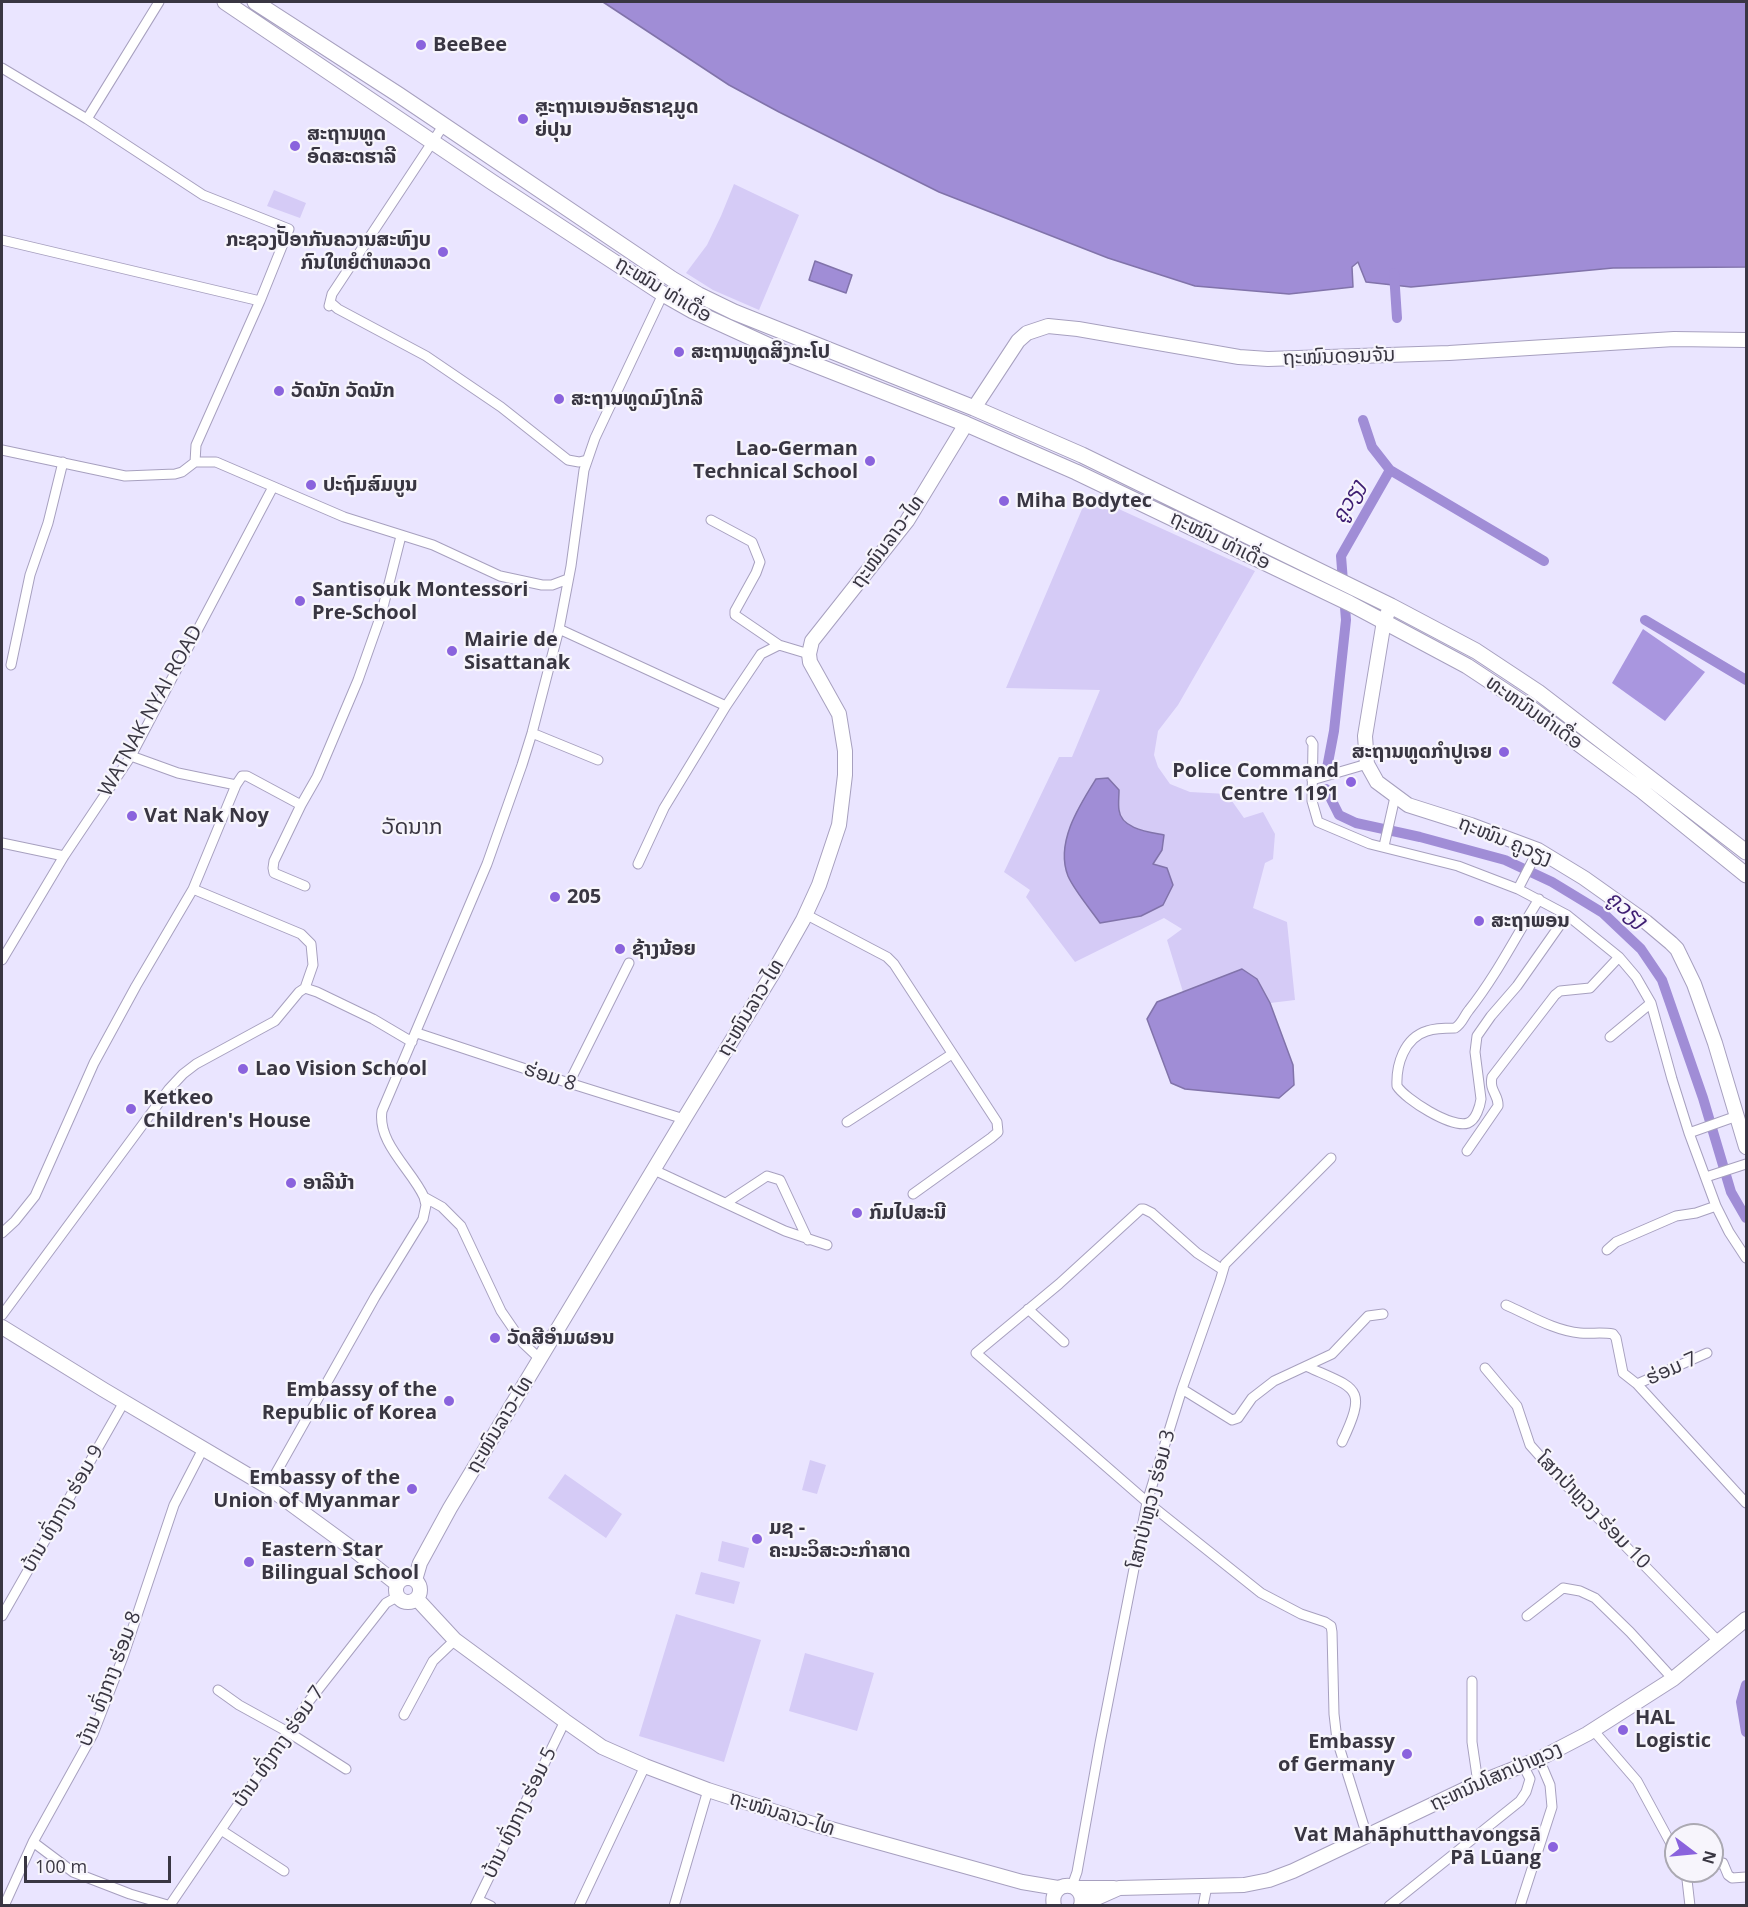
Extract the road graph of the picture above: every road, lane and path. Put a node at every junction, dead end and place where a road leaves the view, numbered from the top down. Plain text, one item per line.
1 (159, 2) edge
2 (225, 2) edge
3 (255, 2) edge
4 (2, 68) edge
5 (87, 119) junction
6 (443, 126) junction
7 (433, 142) junction
8 (587, 222) junction
9 (577, 237) junction
10 (2, 240) edge
11 (672, 279) junction
12 (663, 294) junction
13 (260, 301) junction
14 (1746, 340) edge
15 (974, 408) junction
16 (966, 424) junction
17 (2, 450) edge
18 (587, 460) junction
19 (63, 462) junction
20 (195, 462) junction
21 (273, 487) junction
22 (711, 520) dead end
23 (401, 536) junction
24 (1312, 567) joint
25 (568, 579) junction
26 (1303, 581) joint
27 (1392, 606) junction
28 (1384, 621) junction
29 (559, 628) junction
30 (779, 645) junction
31 (809, 654) junction
32 (10, 665) dead end
33 (726, 706) junction
34 (532, 733) junction
35 (1311, 741) dead end
36 (131, 756) junction
37 (598, 760) dead end
38 (1367, 764) junction
39 (1312, 780) junction
40 (236, 785) junction
41 (1394, 802) junction
42 (301, 805) junction
43 (2, 843) edge
44 (1385, 843) junction
45 (1746, 852) edge
46 (64, 856) junction
47 (1535, 856) junction
48 (638, 864) dead end
49 (1746, 875) edge
50 (305, 886) dead end
51 (1519, 888) junction
52 (193, 889) junction
53 (1539, 899) junction
54 (805, 914) junction
55 (1567, 915) junction
56 (1619, 957) junction
57 (2, 960) edge
58 (628, 963) dead end
59 (305, 988) junction
60 (1651, 1003) junction
61 (415, 1037) junction
62 (1610, 1037) dead end
63 (952, 1054) junction
64 (569, 1083) junction
65 (1734, 1117) junction
66 (684, 1119) junction
67 (847, 1122) dead end
68 (1692, 1131) junction
69 (1746, 1147) edge
70 (1467, 1151) dead end
71 (1331, 1158) dead end
72 (1744, 1165) edge
73 (654, 1170) junction
74 (1709, 1175) junction
75 (913, 1194) dead end
76 (424, 1197) junction
77 (726, 1203) junction
78 (1716, 1206) junction
79 (2, 1233) edge
80 (808, 1240) junction
81 (827, 1245) dead end
82 (1607, 1250) dead end
83 (1746, 1258) edge
84 (1223, 1270) junction
85 (1506, 1305) dead end
86 (1028, 1309) junction
87 (1383, 1314) dead end
88 (2, 1315) edge
89 (2, 1327) edge
90 (1064, 1342) dead end
91 (1707, 1353) dead end
92 (540, 1359) junction
93 (1308, 1366) junction
94 (1485, 1368) dead end
95 (1637, 1384) junction
96 (1182, 1389) junction
97 (124, 1402) junction
98 (1342, 1442) dead end
99 (204, 1447) junction
100 (268, 1487) junction
101 (1147, 1502) junction
102 (1746, 1503) edge
103 (415, 1580) junction
104 (397, 1591) junction
105 (417, 1599) junction
106 (2, 1616) edge
107 (1527, 1616) dead end
108 (1746, 1619) edge
109 (456, 1640) junction
110 (1719, 1642) junction
111 (1673, 1679) junction
112 (1472, 1681) dead end
113 (218, 1690) dead end
114 (404, 1715) dead end
115 (565, 1721) junction
116 (1593, 1730) junction
117 (288, 1732) junction
118 (1539, 1759) junction
119 (1523, 1765) junction
120 (645, 1766) junction
121 (346, 1769) dead end
122 (1478, 1783) junction
123 (708, 1790) junction
124 (221, 1830) junction
125 (1664, 1831) edge
126 (1367, 1836) junction
127 (33, 1842) junction
128 (1724, 1865) edge
129 (284, 1871) dead end
130 (1746, 1877) edge
131 (1690, 1883) edge
132 (1207, 1886) junction
133 (1119, 1888) junction
134 (1063, 1894) edge
135 (477, 1903) edge
136 (4, 1905) edge
137 (170, 1905) edge
138 (491, 1905) edge
139 (579, 1905) edge
140 (674, 1905) edge
141 (1081, 1905) edge
142 (1203, 1905) edge
143 (1389, 1905) edge
144 (1520, 1905) edge
145 (1690, 1905) edge

1 - 5 street
2 - 7 main road, ຖະໝົນ ທ່າເດື່ອ
3 - 6 main road, ຖະໝົນ ທ່າເດື່ອ
4 - 5 street
5 - 13 street
6 - 7 street
6 - 8 main road, ຖະໝົນ ທ່າເດື່ອ
7 - 9 main road, ຖະໝົນ ທ່າເດື່ອ
7 - 18 street
8 - 9 main road
8 - 11 main road, ຖະໝົນ ທ່າເດື່ອ
9 - 12 main road, ຖະໝົນ ທ່າເດື່ອ
10 - 13 street
11 - 12 main road
11 - 15 main road, ຖະໝົນ ທ່າເດື່ອ
12 - 16 main road, ຖະໝົນ ທ່າເດື່ອ
12 - 18 street
13 - 20 street
14 - 15 street, ຖະໝົນດອນຈັນ
15 - 16 main road
15 - 24 main road, ຖະໝົນ ທ່າເດື່ອ
16 - 26 main road, ຖະໝົນ ທ່າເດື່ອ
16 - 31 street, ຖະໜົນລາວ-ໄທ
17 - 19 street
18 - 25 street
19 - 20 street
19 - 32 street
20 - 21 street
21 - 23 street
21 - 36 street, WATNAK NYAI ROAD
22 - 30 street
23 - 25 street
23 - 42 street
24 - 27 main road, ທະຫນົນທ່າເດື່ອ
25 - 29 street
26 - 28 main road, ທະຫນົນທ່າເດື່ອ
27 - 28 street
27 - 45 main road, ທະຫນົນທ່າເດື່ອ
28 - 38 street
28 - 49 main road, ທະຫນົນທ່າເດື່ອ
29 - 33 street
29 - 34 street
30 - 31 street
30 - 33 street
31 - 54 street, ຖະໜົນລາວ-ໄທ
33 - 48 street
34 - 37 street
34 - 61 street
35 - 39 street
36 - 40 street
36 - 46 street, WATNAK NYAI ROAD
38 - 39 street
38 - 41 street, ຖະໜົນ ຄູວຽງ
39 - 44 street
40 - 42 street
40 - 52 street
41 - 44 street
41 - 47 street, ຖະໜົນ ຄູວຽງ
42 - 50 street
43 - 46 street
44 - 51 street
46 - 57 street, WATNAK NYAI ROAD
47 - 51 street
47 - 65 street, ຖະໜົນ ຄູວຽງ
51 - 53 street
52 - 59 street
52 - 79 street
53 - 55 street
53 - 55 street
54 - 63 street
54 - 66 street, ຖະໜົນລາວ-ໄທ
55 - 56 street
56 - 60 street
56 - 70 street
58 - 64 street
59 - 61 street, ຮ່ອມ 8
59 - 88 street
60 - 62 street
60 - 68 street
61 - 64 street, ຮ່ອມ 8
61 - 76 street
63 - 67 street
63 - 75 street
64 - 66 street, ຮ່ອມ 8
65 - 68 street
65 - 69 street, ຖະໜົນ ຄູວຽງ
66 - 73 street, ຖະໜົນລາວ-ໄທ
68 - 74 street
71 - 84 street, ໂສກປ່າຫຼວງ ຮ່ອມ 3
72 - 74 street
73 - 77 street
73 - 92 street, ຖະໜົນລາວ-ໄທ
74 - 78 street
76 - 92 street
76 - 100 street
77 - 80 street
77 - 80 street
78 - 82 street
78 - 83 street
80 - 81 street
84 - 86 street
84 - 96 street, ໂສກປ່າຫຼວງ ຮ່ອມ 3
85 - 95 street
86 - 90 street
86 - 101 street
87 - 93 street
89 - 97 street
91 - 95 street, ຮ່ອມ 7
92 - 103 street, ຖະໜົນລາວ-ໄທ
93 - 96 street
93 - 98 street
94 - 110 street, ໂສກປ່າຫຼວງ ຮ່ອມ 10
95 - 102 street
96 - 101 street, ໂສກປ່າຫຼວງ ຮ່ອມ 3
97 - 99 street
97 - 106 street, ບ້ານ ທົ່ງກາງ ຮ່ອມ 9
99 - 100 street
99 - 127 street, ບ້ານ ທົ່ງກາງ ຮ່ອມ 8
100 - 104 street
101 - 126 street
101 - 134 street, ໂສກປ່າຫຼວງ ຮ່ອມ 3
103 - 104 street
103 - 105 street
104 - 105 street
104 - 117 street, ບ້ານ ທົ່ງກາງ ຮ່ອມ 7
105 - 109 street, ຖະໜົນລາວ-ໄທ
107 - 111 street
108 - 110 street, ຖະຫນົນໂສກປ່າຫຼວງ
109 - 114 street
109 - 115 street, ຖະໜົນລາວ-ໄທ
110 - 111 street, ຖະຫນົນໂສກປ່າຫຼວງ
111 - 116 street, ຖະຫນົນໂສກປ່າຫຼວງ
112 - 122 street
113 - 117 street
115 - 120 street, ຖະໜົນລາວ-ໄທ
115 - 135 street, ບ້ານ ທົ່ງກາງ ຮ່ອມ 5
116 - 118 street, ຖະຫນົນໂສກປ່າຫຼວງ
116 - 125 street
117 - 121 street
117 - 124 street, ບ້ານ ທົ່ງກາງ ຮ່ອມ 7
118 - 119 street, ຖະຫນົນໂສກປ່າຫຼວງ
118 - 144 street
119 - 122 street, ຖະຫນົນໂສກປ່າຫຼວງ
119 - 143 street
120 - 123 street, ຖະໜົນລາວ-ໄທ
120 - 139 street
122 - 126 street, ຖະຫນົນໂສກປ່າຫຼວງ
123 - 134 street, ຖະໜົນລາວ-ໄທ
123 - 140 street
124 - 129 street
124 - 137 street, ບ້ານ ທົ່ງກາງ ຮ່ອມ 7
126 - 132 street, ຖະຫນົນໂສກປ່າຫຼວງ
127 - 136 street, ບ້ານ ທົ່ງກາງ ຮ່ອມ 8
127 - 137 street
128 - 130 street
131 - 145 street
132 - 133 street, ຖະຫນົນໂສກປ່າຫຼວງ
132 - 142 street
133 - 134 street
133 - 141 street, ຖະຫນົນໂສກປ່າຫຼວງ
134 - 141 street
135 - 138 street

